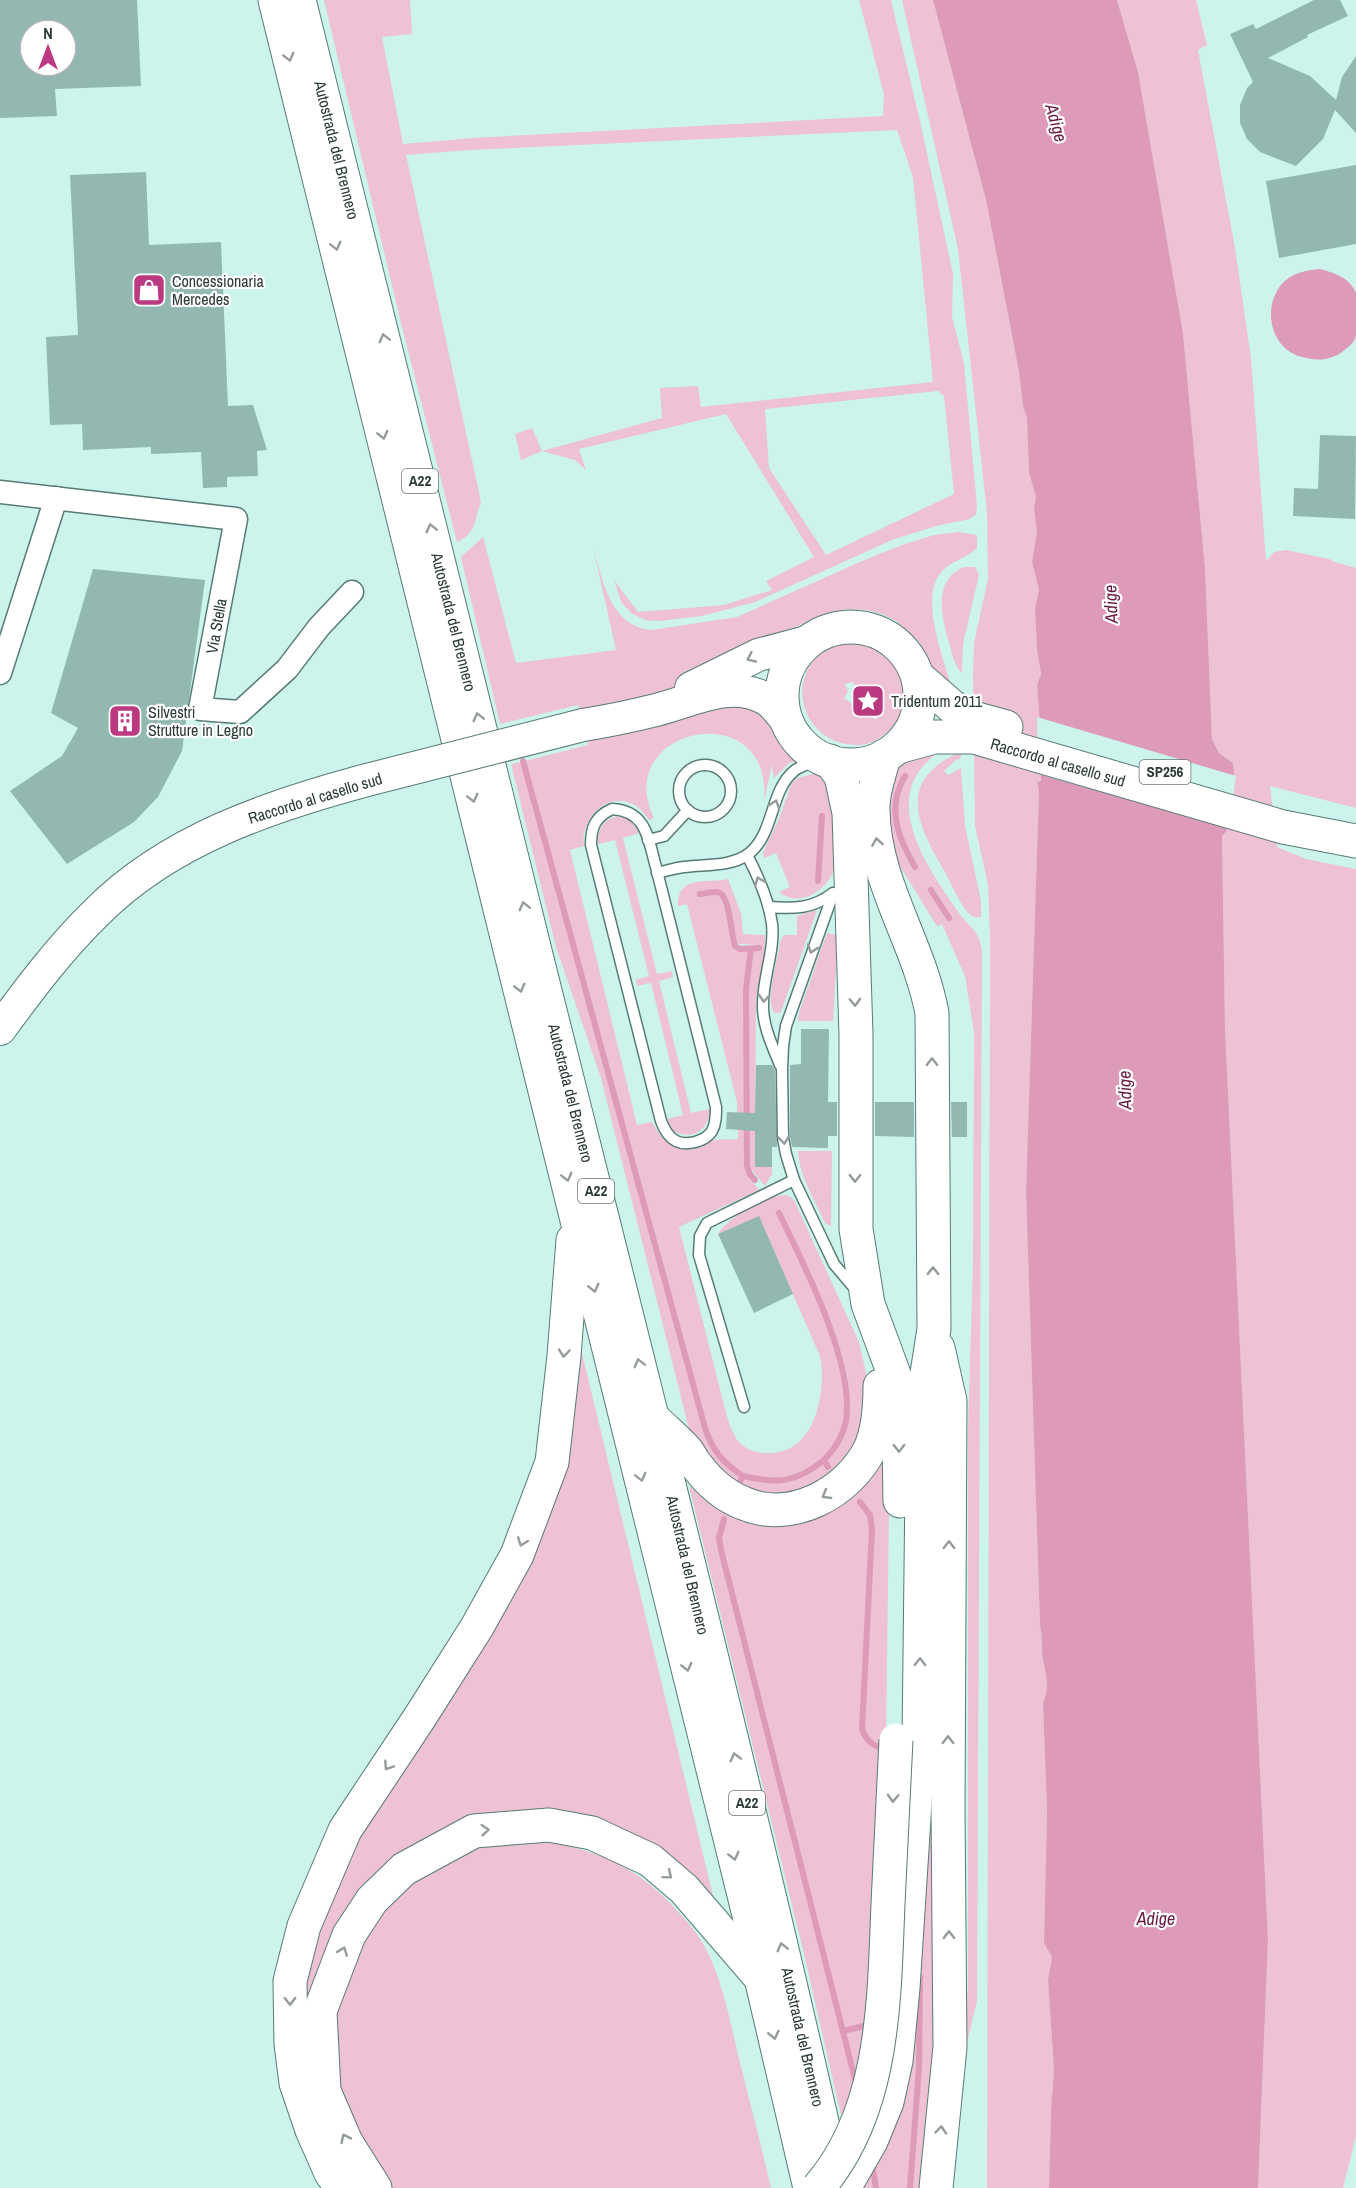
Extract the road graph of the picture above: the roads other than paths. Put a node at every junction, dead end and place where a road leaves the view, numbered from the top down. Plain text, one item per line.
1 (275, 0) edge
2 (299, 0) edge
3 (0, 492) edge
4 (56, 498) junction
5 (352, 592) dead end
6 (807, 642) junction
7 (0, 674) edge
8 (918, 677) junction
9 (633, 716) junction
10 (787, 721) junction
11 (974, 728) junction
12 (891, 752) junction
13 (827, 760) junction
14 (688, 810) junction
15 (1356, 825) edge
16 (648, 840) junction
17 (1356, 841) edge
18 (747, 855) junction
19 (657, 873) junction
20 (841, 879) junction
21 (769, 908) junction
22 (0, 1029) edge
23 (782, 1069) junction
24 (794, 1180) junction
25 (575, 1211) junction
26 (873, 1317) junction
27 (934, 1329) junction
28 (744, 1407) dead end
29 (654, 1419) junction
30 (907, 1740) junction
31 (761, 1978) junction
32 (342, 2188) edge
33 (375, 2188) edge
34 (810, 2188) edge
35 (818, 2188) edge
36 (837, 2188) edge
37 (844, 2188) edge
38 (936, 2188) edge

1 -> 25 main road, Autostrada del Brennero / A22
29 -> 2 main road, Autostrada del Brennero / A22
3 - 4 street, Via Stella
4 - 5 street, Via Stella
4 - 7 street
6 - 8 main road, Raccordo al casello sud / SP256
6 -> 9 main road, Raccordo al casello sud / SP256
6 - 10 main road, Raccordo al casello sud / SP256
8 - 11 main road, Raccordo al casello sud / SP256
8 - 12 main road, Raccordo al casello sud / SP256
9 - 10 main road, Raccordo al casello sud / SP256
9 - 22 main road, Raccordo al casello sud / SP256, bridge
10 - 13 main road, Raccordo al casello sud / SP256
11 - 12 main road, Raccordo al casello sud / SP256
11 - 15 main road, Raccordo al casello sud / SP256
11 - 17 main road, Raccordo al casello sud / SP256
12 - 13 main road, Raccordo al casello sud / SP256
27 -> 12 main road
18 -> 13 lane
13 - 20 main road
14 - 14 lane
14 - 16 lane
16 - 19 lane
16 - 19 lane
18 - 19 lane
21 -> 18 lane
20 - 21 lane
20 -> 23 lane
20 -> 26 main road
21 -> 23 lane
23 -> 24 lane
24 - 26 lane
24 - 28 lane
25 -> 31 main road, Autostrada del Brennero / A22
25 -> 32 main road
26 -> 29 main road
26 -> 30 main road
30 -> 27 main road
38 -> 27 main road
36 -> 29 main road, Autostrada del Brennero / A22
30 -> 35 main road, bridge
30 - 37 main road
33 -> 31 main road
31 -> 34 main road, Autostrada del Brennero / A22

